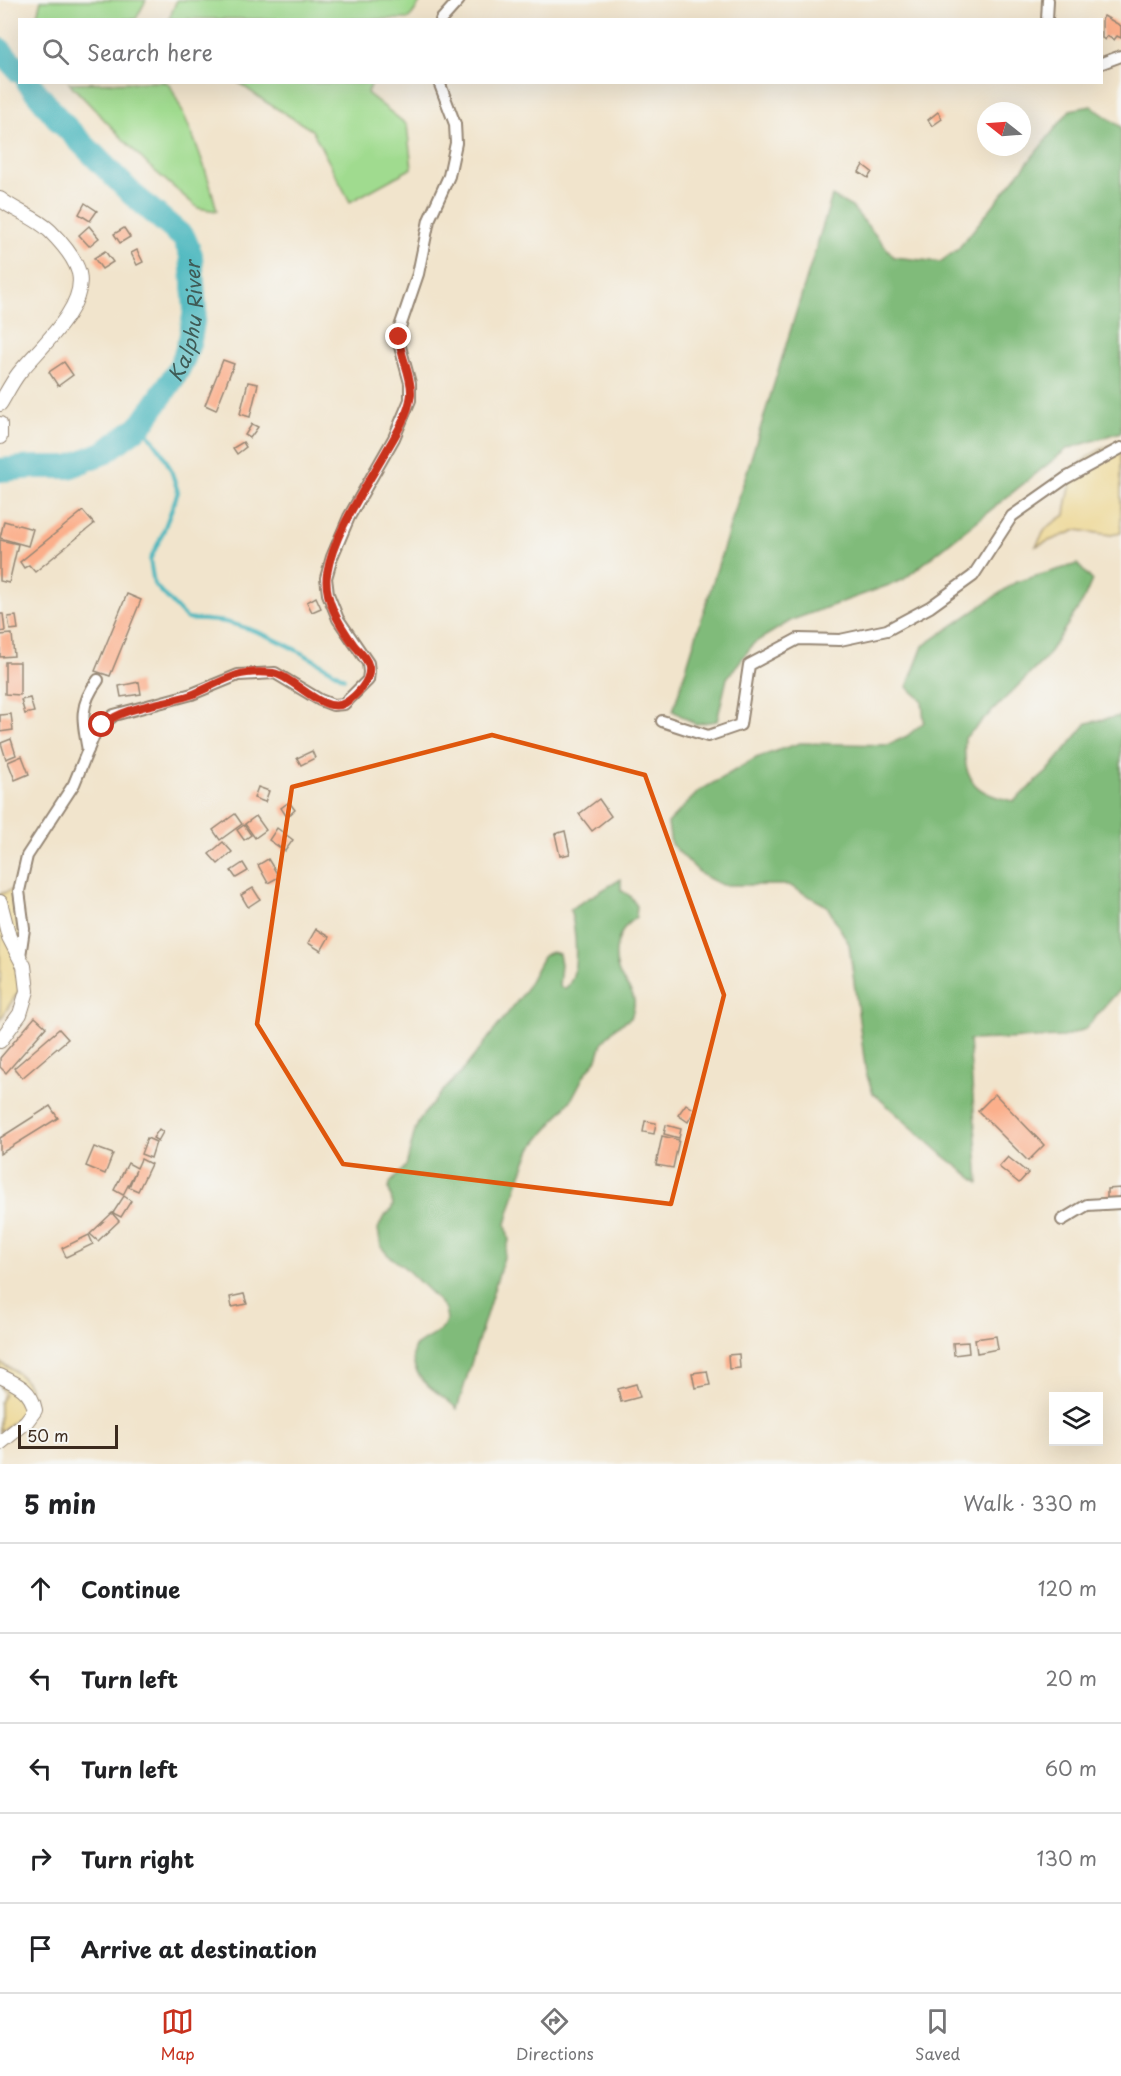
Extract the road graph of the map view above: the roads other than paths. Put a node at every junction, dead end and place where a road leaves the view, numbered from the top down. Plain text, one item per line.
1 (459, 0) edge
2 (1048, 0) edge
3 (443, 18) edge
4 (1047, 18) edge
5 (1121, 56) edge
6 (1103, 62) edge
7 (440, 84) edge
8 (0, 199) edge
9 (0, 404) edge
10 (0, 424) edge
11 (0, 435) edge
12 (1121, 448) edge
13 (98, 680) dead end
14 (662, 721) dead end
15 (88, 750) junction
16 (0, 903) edge
17 (20, 956) junction
18 (0, 1041) edge
19 (1121, 1203) edge
20 (1062, 1220) dead end
21 (0, 1376) edge
22 (0, 1443) edge

1 - 3 street
2 - 4 street
5 - 6 street
7 - 15 street
8 - 9 street
10 - 11 street
12 - 14 street
13 - 15 street
15 - 17 street
16 - 17 street
17 - 18 street
19 - 20 street
21 - 22 street

